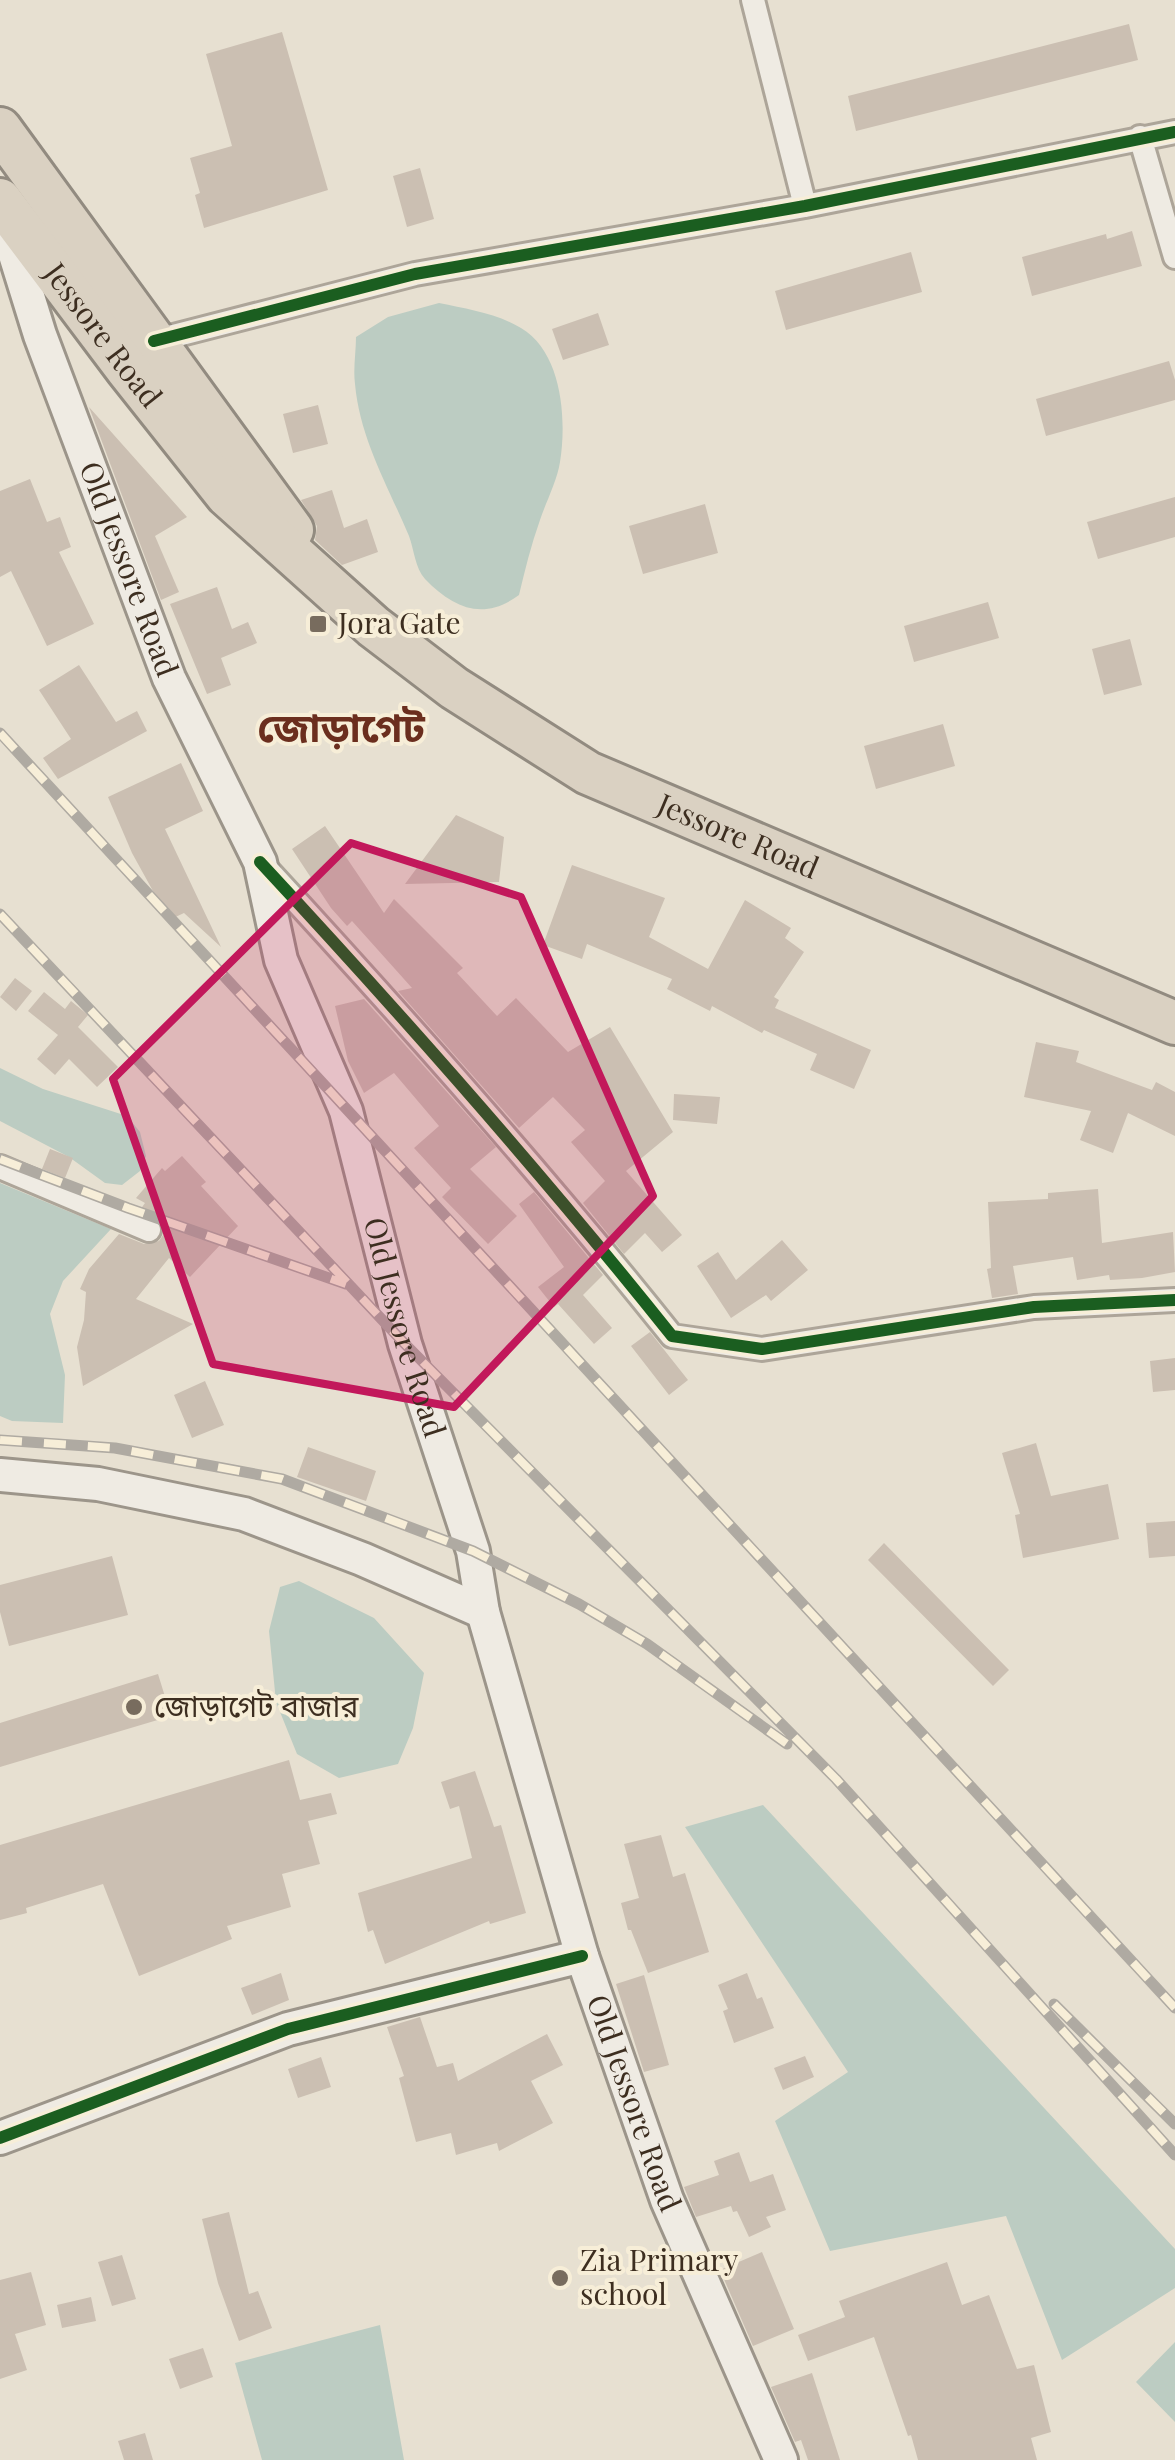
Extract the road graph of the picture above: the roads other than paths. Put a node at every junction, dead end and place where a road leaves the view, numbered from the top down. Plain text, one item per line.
1 (753, 0) edge
2 (0, 130) edge
3 (1175, 132) edge
4 (1140, 137) junction
5 (0, 204) edge
6 (806, 206) junction
7 (1175, 257) edge
8 (154, 341) junction
9 (335, 592) junction
10 (260, 862) junction
11 (1175, 1023) edge
12 (0, 1167) edge
13 (149, 1230) dead end
14 (1175, 1300) edge
15 (0, 1475) edge
16 (483, 1612) junction
17 (582, 1956) junction
18 (0, 2138) edge
19 (781, 2460) edge

1 - 6 street
2 - 8 highway, Jessore Road
3 - 4 street
4 - 6 street
4 - 7 street
5 - 9 highway, Jessore Road
5 - 10 main road, Old Jessore Road
6 - 8 street
8 - 9 highway, Jessore Road
9 - 11 highway, Jessore Road
10 - 14 street
10 - 16 main road, Old Jessore Road
12 - 13 street
15 - 16 main road
16 - 17 main road, Old Jessore Road
17 - 18 main road
17 - 19 main road, Old Jessore Road

